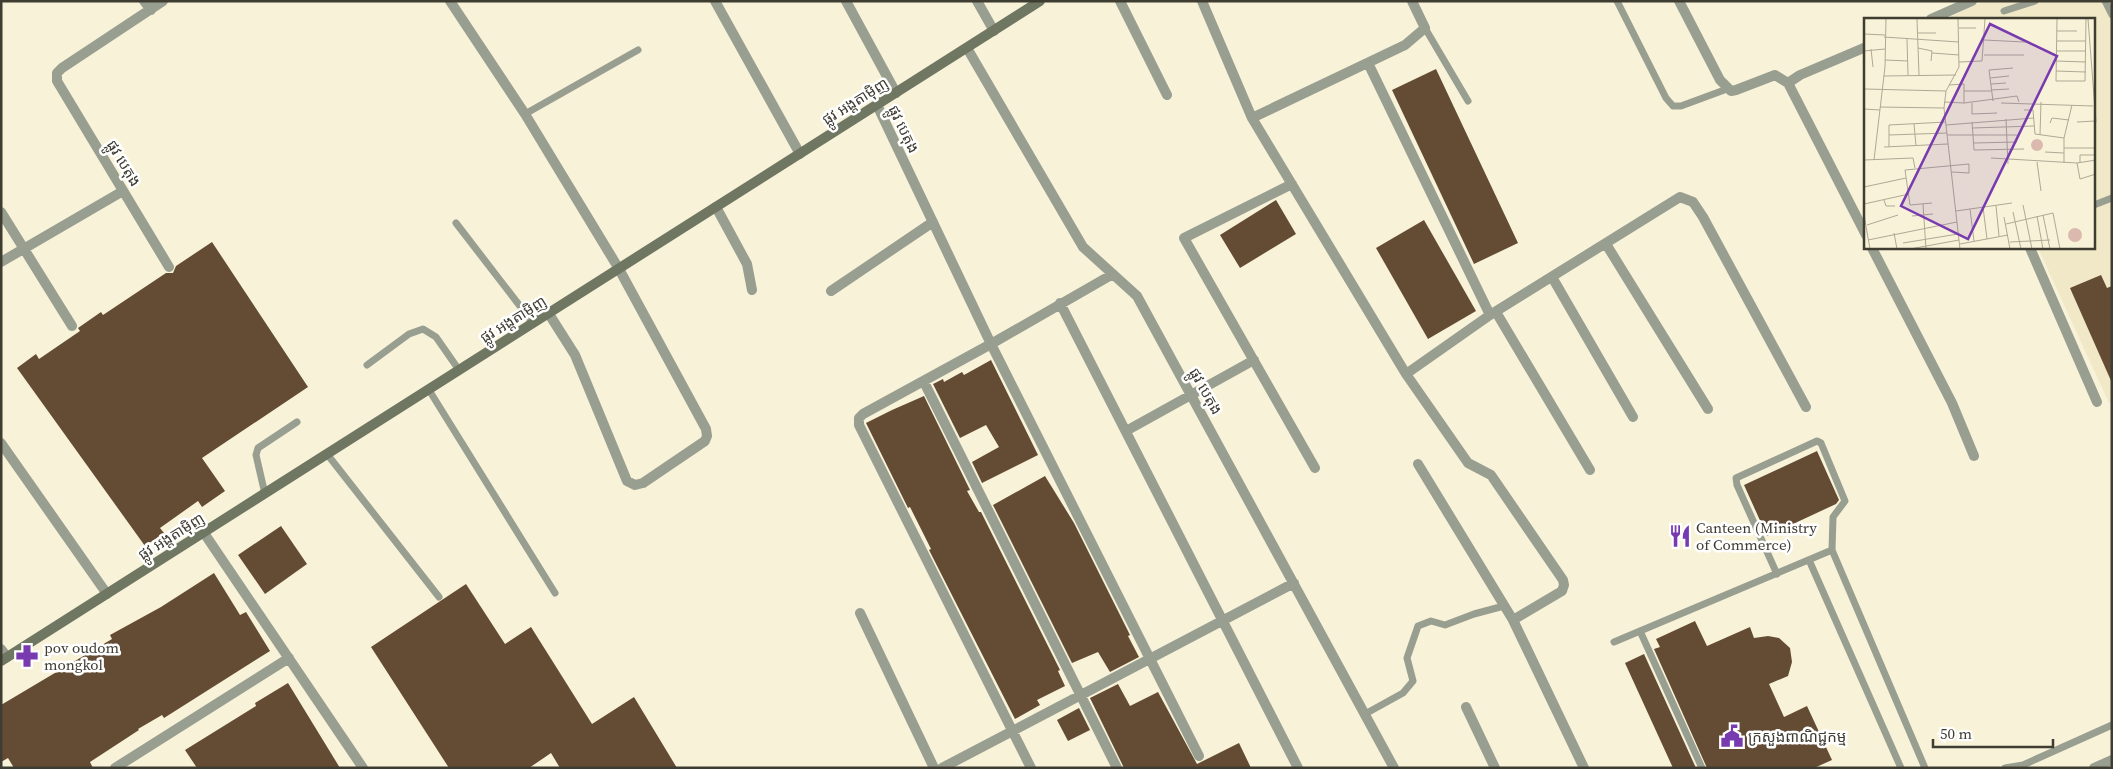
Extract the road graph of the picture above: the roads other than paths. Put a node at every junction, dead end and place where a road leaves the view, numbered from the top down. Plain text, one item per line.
1 (144, 1) edge
2 (164, 1) edge
3 (450, 1) edge
4 (715, 1) edge
5 (846, 1) edge
6 (977, 1) edge
7 (1040, 1) edge
8 (1120, 1) edge
9 (1202, 1) edge
10 (1412, 1) edge
11 (1617, 1) edge
12 (1679, 1) edge
13 (1972, 1) edge
14 (2036, 1) edge
15 (2106, 1) edge
16 (151, 10) junction
17 (2004, 11) dead end
18 (2112, 15) edge
19 (1933, 18) edge
20 (1425, 28) junction
21 (994, 31) junction
22 (967, 48) junction
23 (1864, 48) edge
24 (638, 50) dead end
25 (1368, 63) junction
26 (1788, 83) junction
27 (1727, 89) junction
28 (896, 93) junction
29 (1167, 94) dead end
30 (1468, 100) dead end
31 (877, 105) junction
32 (525, 114) junction
33 (1252, 118) junction
34 (800, 154) junction
35 (1292, 184) junction
36 (123, 191) junction
37 (2112, 198) edge
38 (2096, 203) edge
39 (716, 207) junction
40 (1, 212) edge
41 (933, 222) junction
42 (456, 223) dead end
43 (1864, 231) edge
44 (1606, 244) junction
45 (24, 249) junction
46 (1873, 249) edge
47 (2030, 249) edge
48 (1, 262) edge
49 (169, 267) dead end
50 (618, 269) junction
51 (1113, 274) junction
52 (1552, 277) junction
53 (752, 290) dead end
54 (831, 291) dead end
55 (1060, 303) junction
56 (1493, 313) junction
57 (549, 314) junction
58 (533, 323) junction
59 (72, 326) dead end
60 (991, 344) junction
61 (1254, 360) junction
62 (367, 365) dead end
63 (459, 370) junction
64 (1406, 374) junction
65 (924, 382) junction
66 (429, 390) junction
67 (1191, 394) junction
68 (2098, 402) dead end
69 (1806, 407) dead end
70 (1708, 409) dead end
71 (1633, 417) dead end
72 (297, 422) dead end
73 (1126, 431) junction
74 (1, 443) edge
75 (327, 454) junction
76 (1974, 456) dead end
77 (1418, 464) dead end
78 (1315, 468) dead end
79 (1590, 470) dead end
80 (265, 494) junction
81 (204, 533) junction
82 (1832, 550) junction
83 (1809, 560) junction
84 (1777, 574) junction
85 (1294, 583) junction
86 (555, 593) dead end
87 (106, 594) junction
88 (440, 597) dead end
89 (1504, 606) junction
90 (860, 613) dead end
91 (1223, 620) junction
92 (1514, 620) junction
93 (1640, 631) junction
94 (1614, 642) dead end
95 (3, 656) edge
96 (289, 658) junction
97 (1151, 658) junction
98 (1082, 695) junction
99 (1466, 707) dead end
100 (1365, 714) junction
101 (2112, 726) edge
102 (1011, 732) junction
103 (1199, 756) dead end
104 (2112, 760) edge
105 (115, 768) edge
106 (363, 768) edge
107 (934, 768) edge
108 (942, 768) edge
109 (1030, 768) edge
110 (1117, 768) edge
111 (1298, 768) edge
112 (1394, 768) edge
113 (1495, 768) edge
114 (1584, 768) edge
115 (1702, 768) edge
116 (1901, 768) edge
117 (1925, 768) edge
118 (2005, 768) edge
119 (2094, 768) edge

1 - 16 street
2 - 16 street
3 - 32 street
4 - 34 street
5 - 28 street
6 - 21 street
7 - 21 street, ផ្លូវ អង្តតាម៉ិញ
8 - 29 street
9 - 33 street
10 - 20 street
11 - 27 lane
12 - 27 street
13 - 19 street
14 - 17 lane
15 - 18 lane
16 - 36 street, ផ្លូវ បេតុង
20 - 25 street
20 - 30 lane
21 - 22 street, ផ្លូវ អង្តតាម៉ិញ
22 - 28 street, ផ្លូវ អង្តតាម៉ិញ
22 - 51 street, ផ្លូវ បេតុង
23 - 26 street
24 - 32 lane
25 - 33 street
25 - 56 street
26 - 27 street
26 - 43 street
28 - 31 street, ផ្លូវ អង្តតាម៉ិញ
31 - 34 street, ផ្លូវ អង្តតាម៉ិញ
31 - 41 street, ផ្លូវ បេតុង
32 - 50 street
33 - 35 street
34 - 39 street, ផ្លូវ អង្តតាម៉ិញ
35 - 61 street
35 - 64 street
36 - 45 street
36 - 49 street, ផ្លូវ បេតុង
37 - 38 lane
39 - 50 street, ផ្លូវ អង្តតាម៉ិញ
39 - 53 street
40 - 45 street
41 - 54 street
41 - 60 street, ផ្លូវ បេតុង
42 - 58 lane
44 - 52 street
44 - 69 street
44 - 70 street
45 - 48 street
45 - 59 street
46 - 76 street
47 - 68 street
50 - 57 street, ផ្លូវ អង្តតាម៉ិញ
50 - 57 street
51 - 55 street
51 - 67 street, ផ្លូវ បេតុង
52 - 56 street
52 - 71 street
55 - 60 street
55 - 73 street
56 - 64 street
56 - 79 street
57 - 58 street, ផ្លូវ អង្តតាម៉ិញ
58 - 63 street, ផ្លូវ អង្តតាម៉ិញ
60 - 65 street
60 - 97 street, ផ្លូវ បេតុង
61 - 67 street
61 - 78 street
62 - 63 lane
63 - 66 street, ផ្លូវ អង្តតាម៉ិញ
64 - 92 street
65 - 98 street
65 - 102 street
66 - 75 street, ផ្លូវ អង្តតាម៉ិញ
66 - 86 lane
67 - 73 street
67 - 85 street, ផ្លូវ បេតុង
72 - 80 lane
73 - 91 street
74 - 87 street
75 - 80 street, ផ្លូវ អង្តតាម៉ិញ
75 - 88 lane
77 - 89 street
80 - 81 street, ផ្លូវ អង្តតាម៉ិញ
81 - 87 street, ផ្លូវ អង្តតាម៉ិញ
81 - 96 street
82 - 83 lane
82 - 84 lane
82 - 117 lane
83 - 84 lane
83 - 116 lane
84 - 93 lane
85 - 91 street
85 - 100 street, ផ្លូវ បេតុង
87 - 95 street, ផ្លូវ អង្តតាម៉ិញ
89 - 92 street
89 - 100 lane
90 - 107 street
91 - 97 street
91 - 111 street
92 - 114 street
93 - 94 lane
93 - 115 lane
96 - 105 street
96 - 106 street
97 - 98 street
97 - 103 street, ផ្លូវ បេតុង
98 - 102 street
98 - 110 street
99 - 113 street
100 - 112 street, ផ្លូវ បេតុង
101 - 118 lane
102 - 108 street
102 - 109 street
104 - 119 street

